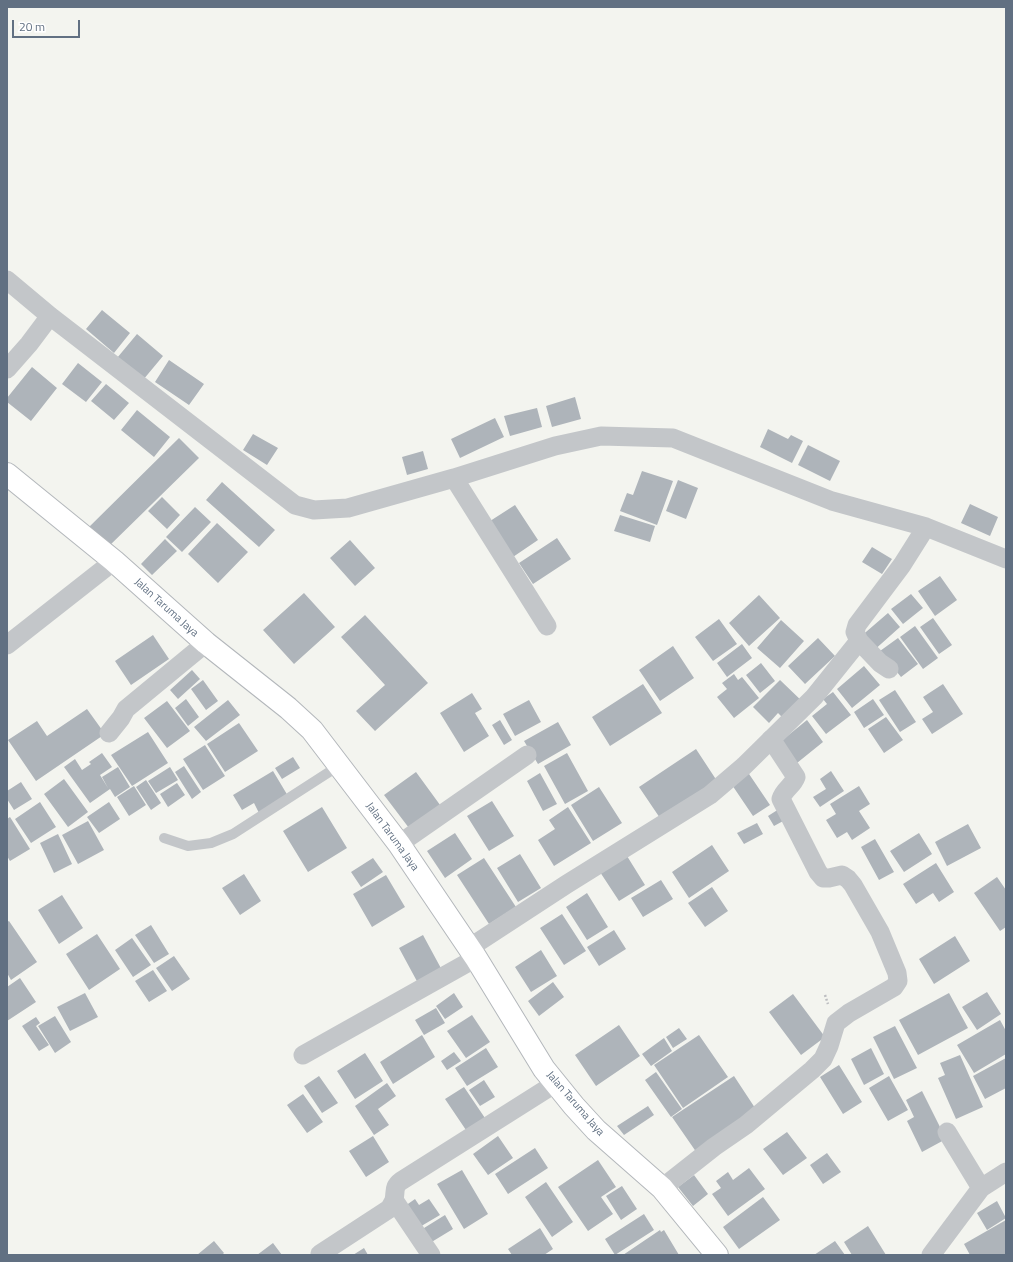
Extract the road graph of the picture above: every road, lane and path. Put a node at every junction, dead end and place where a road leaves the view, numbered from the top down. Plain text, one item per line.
1 (7, 280) edge
2 (50, 316) junction
3 (7, 369) edge
4 (7, 474) edge
5 (454, 478) junction
6 (926, 527) junction
7 (1006, 559) edge
8 (114, 561) junction
9 (547, 626) dead end
10 (859, 642) junction
11 (206, 643) junction
12 (7, 645) edge
13 (889, 669) dead end
14 (109, 732) dead end
15 (771, 739) junction
16 (527, 755) dead end
17 (340, 766) junction
18 (164, 838) dead end
19 (399, 844) junction
20 (472, 953) junction
21 (303, 1055) dead end
22 (556, 1083) junction
23 (948, 1132) dead end
24 (1006, 1172) edge
25 (662, 1188) junction
26 (981, 1188) junction
27 (394, 1200) junction
28 (320, 1254) edge
29 (714, 1254) edge
30 (430, 1255) edge
31 (931, 1255) edge

1 - 2 street
2 - 3 street
2 - 5 street
4 - 8 main road, Jalan Taruma Jaya
5 - 6 street
5 - 9 street
6 - 7 street
6 - 10 street
8 - 11 main road, Jalan Taruma Jaya
8 - 12 street
10 - 13 street
10 - 15 street
11 - 14 street
11 - 17 main road, Jalan Taruma Jaya
15 - 20 street
15 - 25 street
16 - 19 street
17 - 18 lane
17 - 19 main road, Jalan Taruma Jaya
19 - 20 main road, Jalan Taruma Jaya
20 - 21 street
20 - 22 main road, Jalan Taruma Jaya
22 - 25 main road, Jalan Taruma Jaya
22 - 27 street
23 - 26 street
24 - 26 street
25 - 29 main road, Jalan Taruma Jaya
26 - 31 street
27 - 28 street
27 - 30 street

